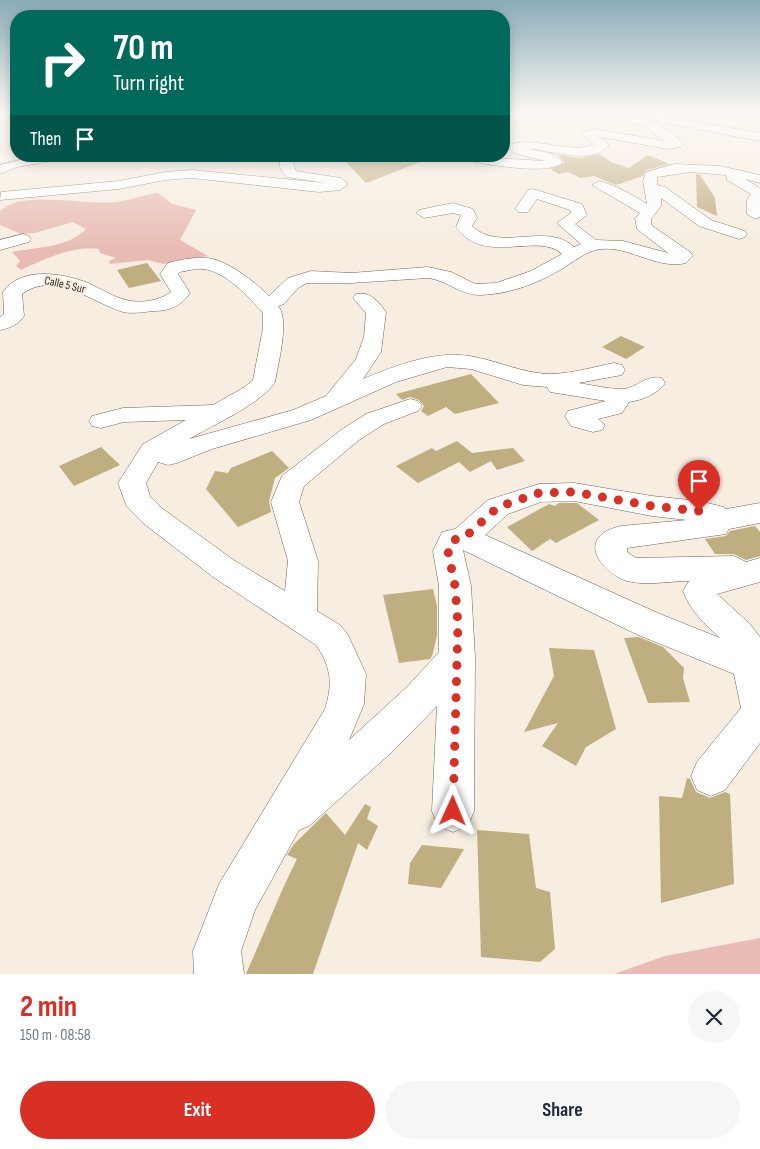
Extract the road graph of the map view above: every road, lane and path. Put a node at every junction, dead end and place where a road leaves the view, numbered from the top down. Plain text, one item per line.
1 (552, 158) edge
2 (510, 161) edge
3 (18, 162) edge
4 (25, 162) edge
5 (286, 162) edge
6 (14, 164) junction
7 (141, 165) dead end
8 (168, 169) junction
9 (695, 169) junction
10 (0, 170) edge
11 (99, 175) dead end
12 (210, 176) junction
13 (720, 179) dead end
14 (760, 179) edge
15 (648, 181) junction
16 (600, 185) dead end
17 (0, 197) edge
18 (692, 197) dead end
19 (523, 209) dead end
20 (424, 213) dead end
21 (650, 213) junction
22 (755, 214) dead end
23 (739, 234) dead end
24 (23, 239) dead end
25 (0, 245) edge
26 (592, 245) junction
27 (572, 256) junction
28 (363, 298) dead end
29 (265, 302) junction
30 (0, 324) edge
31 (614, 370) dead end
32 (543, 380) junction
33 (654, 383) dead end
34 (620, 396) junction
35 (336, 401) junction
36 (410, 406) dead end
37 (218, 412) junction
38 (101, 421) dead end
39 (593, 425) dead end
40 (141, 466) junction
41 (760, 513) edge
42 (719, 521) junction
43 (464, 538) junction
44 (760, 569) edge
45 (300, 618) junction
46 (457, 657) junction
47 (748, 662) junction
48 (760, 713) edge
49 (711, 776) dead end
50 (453, 811) dead end
51 (282, 821) junction
52 (219, 974) edge

1 - 2 street
3 - 6 street
4 - 6 street
5 - 12 street
6 - 10 street
7 - 8 street
8 - 11 street
8 - 12 street
9 - 13 street
9 - 14 street
9 - 15 street
9 - 22 street
12 - 17 street
15 - 18 street
15 - 21 street
15 - 23 street
16 - 21 street
19 - 26 street
20 - 27 street
21 - 26 street
24 - 25 street
26 - 27 street
27 - 29 street
28 - 35 street
29 - 30 street, Calle 5 Sur
29 - 37 street
31 - 32 street
32 - 34 street
32 - 35 street
33 - 34 street
34 - 39 street
35 - 40 street
36 - 45 street
37 - 38 street
37 - 40 street
40 - 45 street
41 - 42 street
42 - 43 street
42 - 44 street
43 - 46 street
43 - 47 street
44 - 47 street
45 - 51 street
46 - 50 street
46 - 51 street
47 - 48 street
48 - 49 street
51 - 52 street

